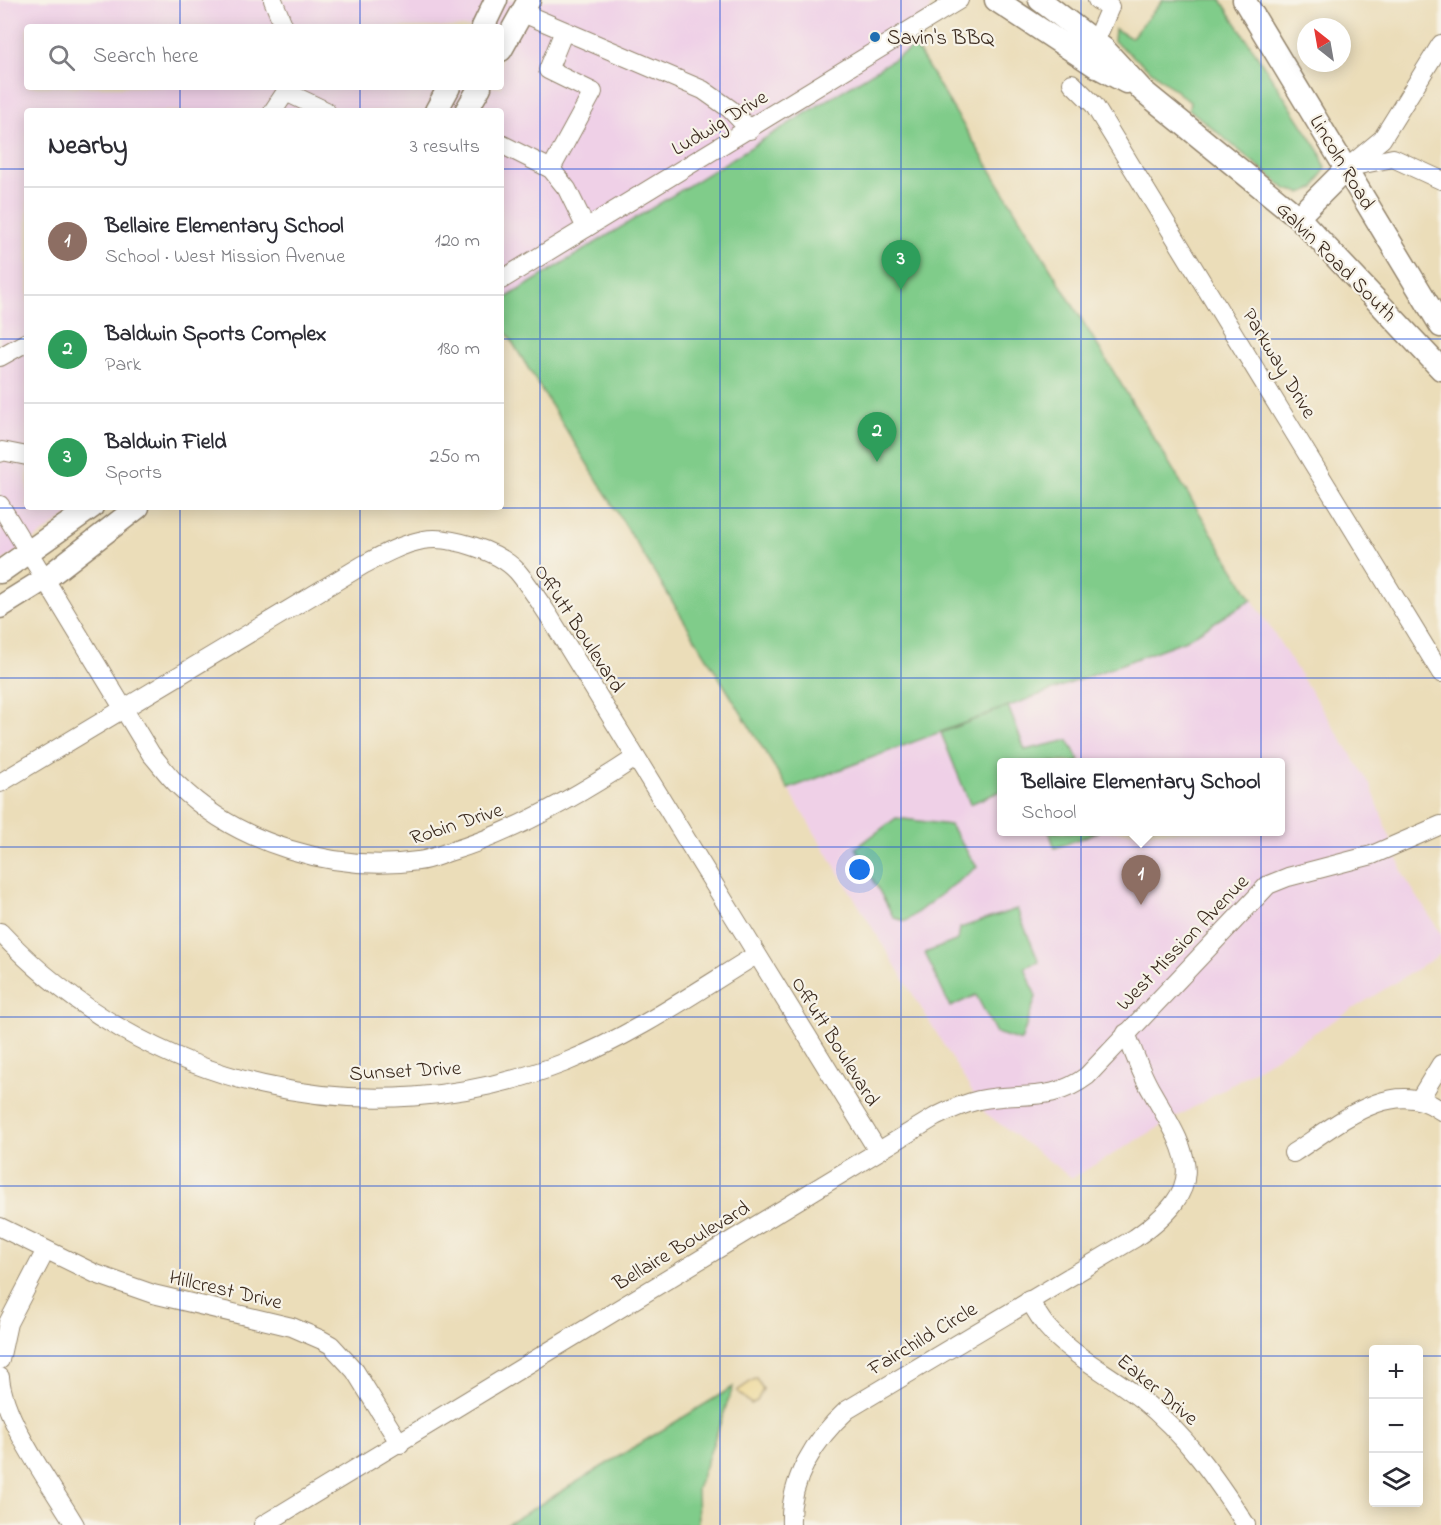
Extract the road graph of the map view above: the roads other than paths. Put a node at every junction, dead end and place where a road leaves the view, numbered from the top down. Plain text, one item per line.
1 (273, 0) edge
2 (496, 0) edge
3 (959, 0) edge
4 (996, 0) edge
5 (1040, 0) edge
6 (1096, 0) edge
7 (1244, 0) edge
8 (526, 6) edge
9 (283, 24) edge
10 (484, 24) edge
11 (564, 31) junction
12 (1095, 42) junction
13 (1441, 44) edge
14 (504, 45) edge
15 (1072, 83) dead end
16 (287, 90) edge
17 (290, 90) edge
18 (448, 90) edge
19 (478, 90) edge
20 (1143, 91) junction
21 (275, 108) edge
22 (321, 108) edge
23 (438, 108) edge
24 (468, 108) edge
25 (750, 130) junction
26 (1377, 143) junction
27 (504, 146) edge
28 (1393, 158) junction
29 (1347, 168) junction
30 (551, 169) junction
31 (1441, 180) edge
32 (1298, 217) junction
33 (586, 228) junction
34 (504, 278) edge
35 (1441, 326) edge
36 (24, 344) edge
37 (0, 357) edge
38 (1441, 369) edge
39 (0, 453) edge
40 (24, 455) edge
41 (0, 505) edge
42 (88, 510) edge
43 (134, 510) edge
44 (29, 553) junction
45 (0, 572) edge
46 (45, 579) junction
47 (0, 607) edge
48 (1441, 673) edge
49 (123, 709) junction
50 (635, 758) junction
51 (0, 783) edge
52 (1441, 825) edge
53 (0, 932) edge
54 (756, 955) junction
55 (1126, 1033) junction
56 (1441, 1064) edge
57 (1419, 1100) junction
58 (1441, 1111) edge
59 (878, 1151) junction
60 (1293, 1153) dead end
61 (0, 1227) edge
62 (46, 1250) junction
63 (1029, 1300) junction
64 (0, 1360) edge
65 (0, 1377) edge
66 (7, 1426) edge
67 (400, 1444) junction
68 (75, 1525) edge
69 (263, 1525) edge
70 (791, 1525) edge
71 (1246, 1525) edge

1 - 9 street
2 - 10 main road
3 - 25 street, Ludwig Drive
4 - 20 main road, Galvin Road South
5 - 12 main road, Galvin Road South
6 - 12 street
7 - 29 main road, Lincoln Road
8 - 11 street
8 - 14 main road
11 - 25 street
11 - 30 street
12 - 20 main road, Galvin Road South
13 - 26 street
15 - 48 street, Parkway Drive
16 - 21 street
17 - 22 street
18 - 23 main road
19 - 24 main road
20 - 32 main road, Galvin Road South
25 - 33 street, Ludwig Drive
26 - 28 street
26 - 29 street
27 - 30 street
28 - 29 street
28 - 31 street
29 - 32 main road
29 - 35 main road, Lincoln Road
30 - 33 street
32 - 38 main road, Galvin Road South
33 - 34 street, Ludwig Drive
36 - 37 street
39 - 40 street
41 - 44 street, Robin Drive
42 - 44 main road
43 - 46 main road
44 - 45 main road
44 - 46 street, Robin Drive
46 - 47 main road
46 - 49 street, Robin Drive
49 - 50 street, Robin Drive
49 - 50 street, Offutt Boulevard
49 - 51 street, Offutt Boulevard
50 - 54 street, Offutt Boulevard
52 - 55 street, West Mission Avenue
53 - 54 street, Sunset Drive
54 - 59 street, Offutt Boulevard
55 - 59 street, Bellaire Boulevard
55 - 63 street, Fairchild Circle
56 - 57 street
57 - 58 street
57 - 60 street
59 - 67 street, Bellaire Boulevard
61 - 62 street, Hillcrest Drive
62 - 64 street
62 - 67 street, Hillcrest Drive
63 - 70 street, Fairchild Circle
63 - 71 street, Eaker Drive
65 - 66 street
66 - 68 street
67 - 69 street, Bellaire Boulevard

